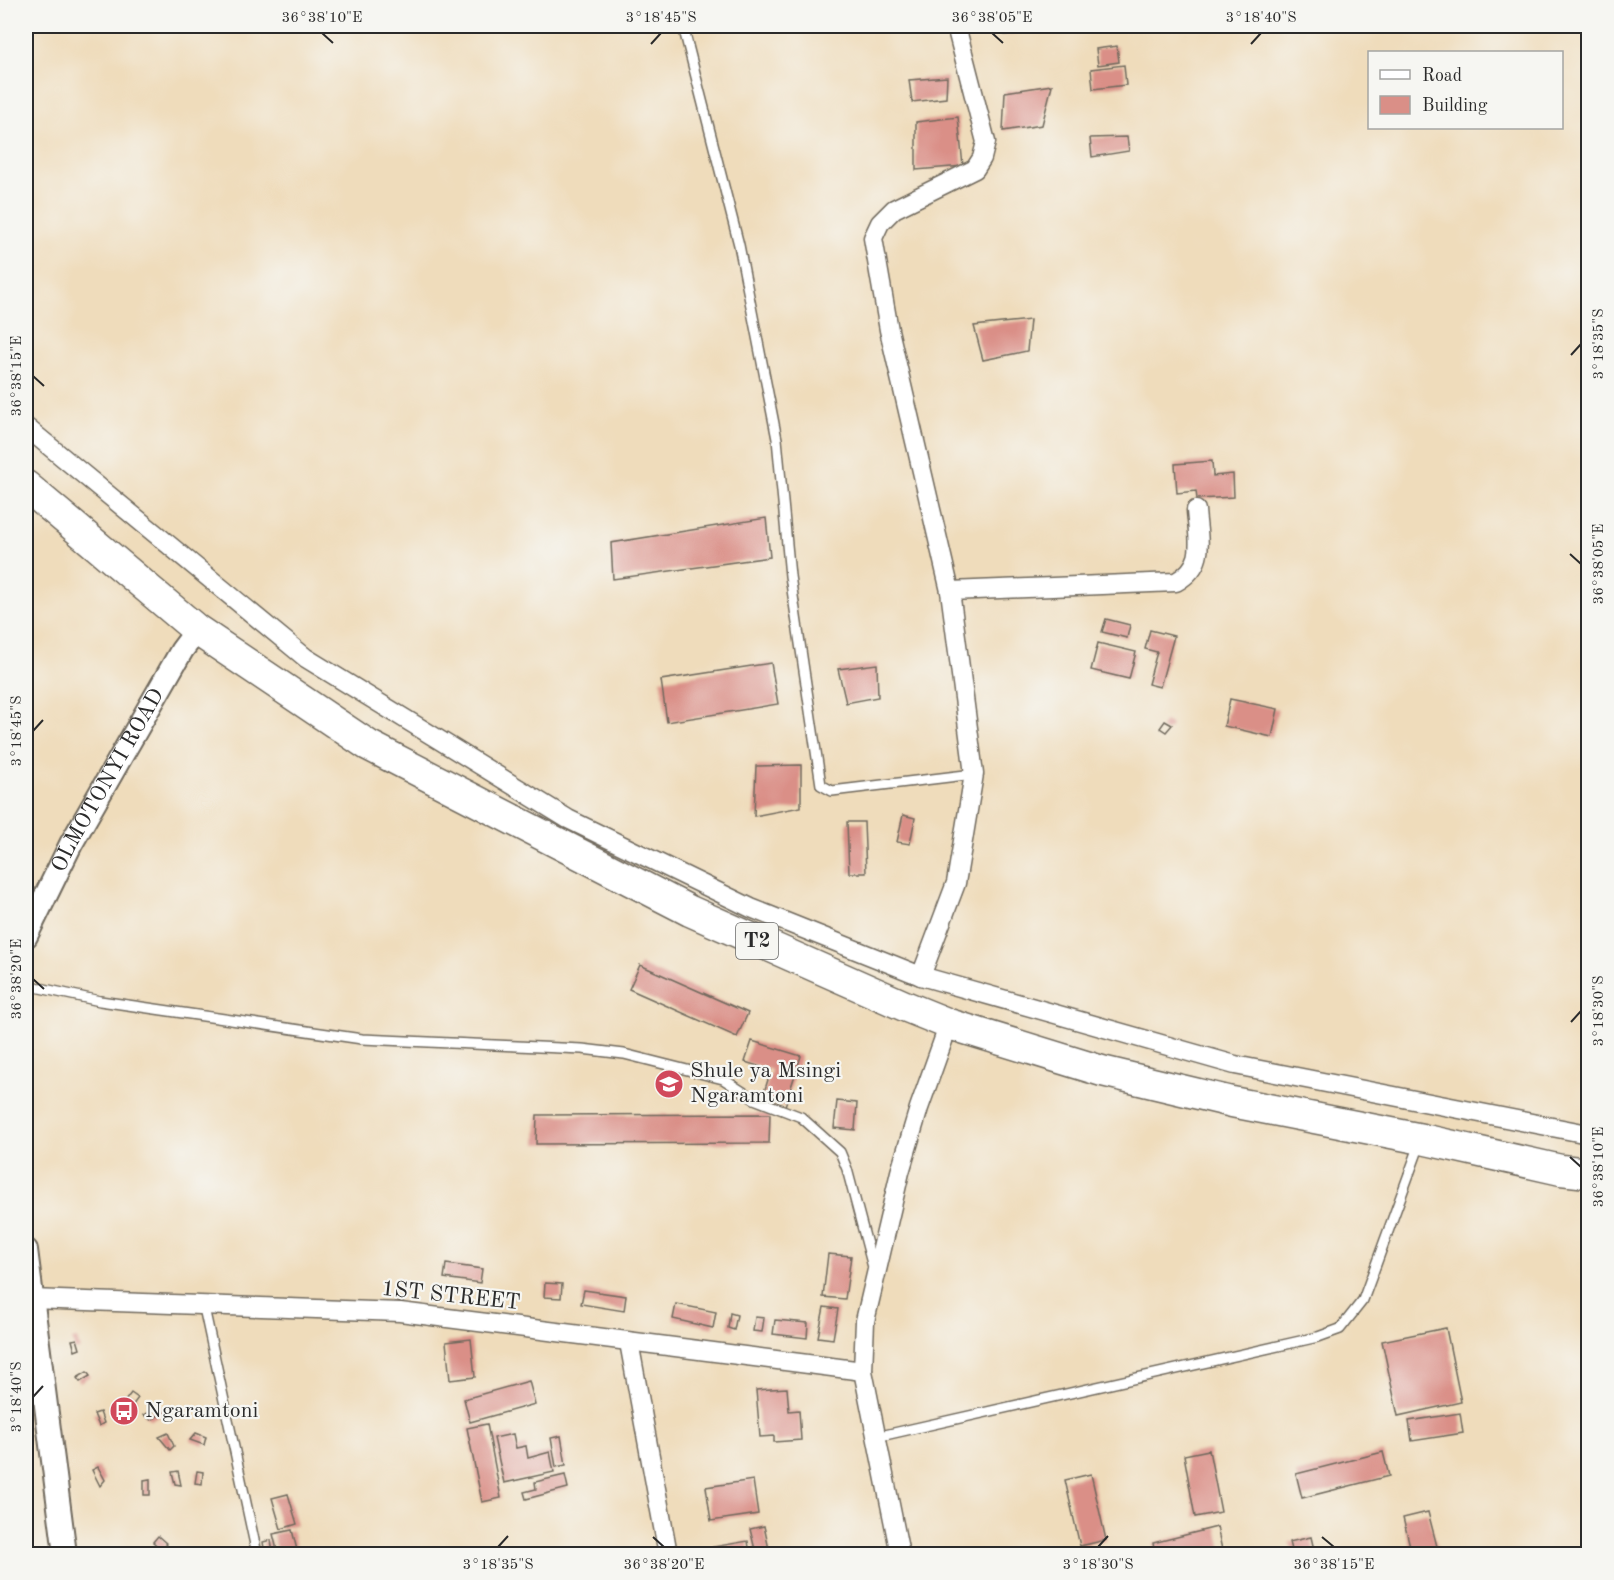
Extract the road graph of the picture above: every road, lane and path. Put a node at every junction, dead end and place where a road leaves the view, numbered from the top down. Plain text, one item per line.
1 (682, 26) edge
2 (956, 26) edge
3 (26, 427) edge
4 (26, 486) edge
5 (1196, 510) dead end
6 (950, 591) junction
7 (197, 630) junction
8 (974, 774) junction
9 (26, 936) edge
10 (921, 976) junction
11 (26, 985) edge
12 (949, 1024) junction
13 (1588, 1134) edge
14 (1422, 1139) junction
15 (1588, 1173) edge
16 (26, 1250) edge
17 (875, 1274) junction
18 (31, 1299) junction
19 (203, 1303) junction
20 (629, 1342) junction
21 (863, 1371) junction
22 (876, 1437) junction
23 (65, 1554) edge
24 (258, 1554) edge
25 (668, 1554) edge
26 (900, 1554) edge

1 - 8 lane
2 - 6 street
3 - 10 street
4 - 7 highway, T2
5 - 6 street
6 - 8 street
7 - 9 street, OLMOTONYI ROAD
7 - 12 highway, T2
8 - 10 street
10 - 13 street
11 - 17 lane
12 - 14 highway, T2
12 - 17 street
14 - 15 highway, T2
14 - 22 lane
16 - 18 street
17 - 21 street
18 - 19 street, 1ST STREET
18 - 23 street
19 - 20 street, 1ST STREET
19 - 24 lane
20 - 21 street, 1ST STREET
20 - 25 street
21 - 22 street
22 - 26 street

